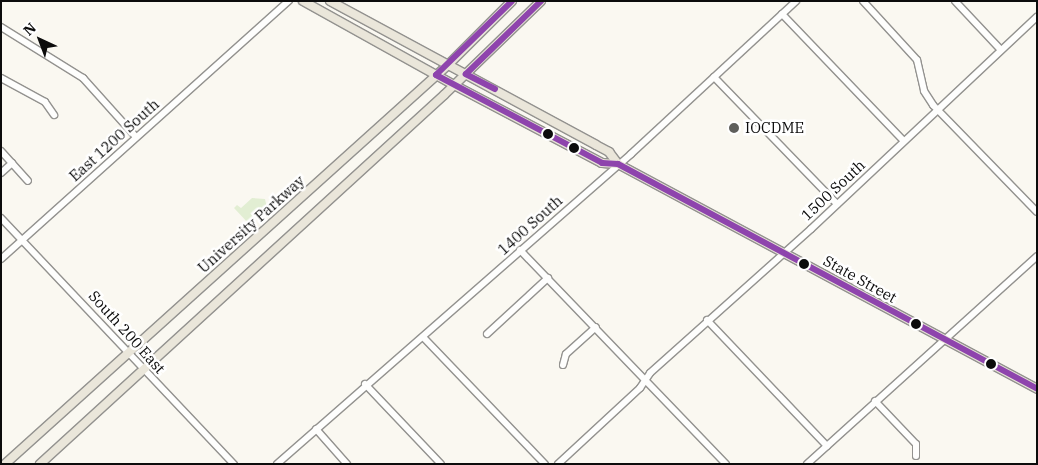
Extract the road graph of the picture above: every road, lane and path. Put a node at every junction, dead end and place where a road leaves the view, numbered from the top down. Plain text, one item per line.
1 (289, 1) edge
2 (303, 1) edge
3 (330, 1) edge
4 (512, 1) edge
5 (541, 1) edge
6 (796, 1) edge
7 (863, 1) edge
8 (955, 1) edge
9 (782, 14) junction
10 (1037, 17) edge
11 (1, 28) edge
12 (1001, 50) junction
13 (449, 64) junction
14 (466, 74) junction
15 (436, 75) junction
16 (714, 77) junction
17 (1, 78) edge
18 (454, 85) junction
19 (939, 108) junction
20 (54, 115) dead end
21 (136, 137) junction
22 (904, 141) junction
23 (1, 151) edge
24 (12, 163) junction
25 (618, 164) junction
26 (1, 173) edge
27 (28, 181) dead end
28 (837, 204) junction
29 (1037, 212) edge
30 (1, 218) edge
31 (22, 240) junction
32 (520, 250) junction
33 (783, 252) junction
34 (1037, 256) edge
35 (1, 259) edge
36 (548, 278) junction
37 (707, 320) junction
38 (596, 327) junction
39 (487, 334) dead end
40 (423, 337) junction
41 (944, 339) junction
42 (129, 352) junction
43 (563, 365) dead end
44 (143, 369) junction
45 (646, 380) junction
46 (365, 384) junction
47 (1037, 389) edge
48 (875, 401) junction
49 (316, 429) junction
50 (827, 446) junction
51 (916, 456) dead end
52 (5, 464) edge
53 (40, 464) edge
54 (234, 464) edge
55 (278, 464) edge
56 (347, 464) edge
57 (441, 464) edge
58 (545, 464) edge
59 (558, 464) edge
60 (726, 464) edge
61 (807, 464) edge

1 - 21 street, East 1200 South
2 - 15 main road, State Street
3 - 13 main road, State Street
4 - 13 main road, University Parkway
5 - 14 main road
6 - 9 street, 1400 South
7 - 19 street
8 - 12 street
9 - 16 street, 1400 South
9 - 22 street
10 - 12 street, 1500 South
11 - 21 street
12 - 19 street, 1500 South
13 - 14 main road, State Street
13 - 15 main road, University Parkway
14 - 18 main road
14 - 25 main road, State Street
15 - 18 main road, State Street
15 - 42 main road, University Parkway
16 - 25 street, 1400 South
16 - 28 street
17 - 20 street
18 - 25 main road, State Street
18 - 44 main road
19 - 22 street, 1500 South
19 - 29 street
21 - 31 street, East 1200 South
22 - 28 street, 1500 South
23 - 24 street
24 - 26 street
24 - 27 street
25 - 32 street, 1400 South
25 - 33 main road, State Street
28 - 33 street, 1500 South
30 - 31 street, South 200 East
31 - 35 street, East 1200 South
31 - 42 street, South 200 East
32 - 36 street
32 - 40 street, 1400 South
33 - 37 street, 1500 South
33 - 41 main road, State Street
34 - 41 street
36 - 38 street
36 - 39 street
37 - 45 street, 1500 South
37 - 50 street
38 - 43 street
38 - 45 street
40 - 46 street, 1400 South
40 - 58 street
41 - 47 main road, State Street
41 - 48 street
42 - 44 street, South 200 East
42 - 52 main road, University Parkway
44 - 53 main road
44 - 54 street, South 200 East
45 - 59 street, 1500 South
45 - 60 street
46 - 49 street, 1400 South
46 - 57 street
48 - 50 street
48 - 51 street
49 - 55 street, 1400 South
49 - 56 street
50 - 61 street

